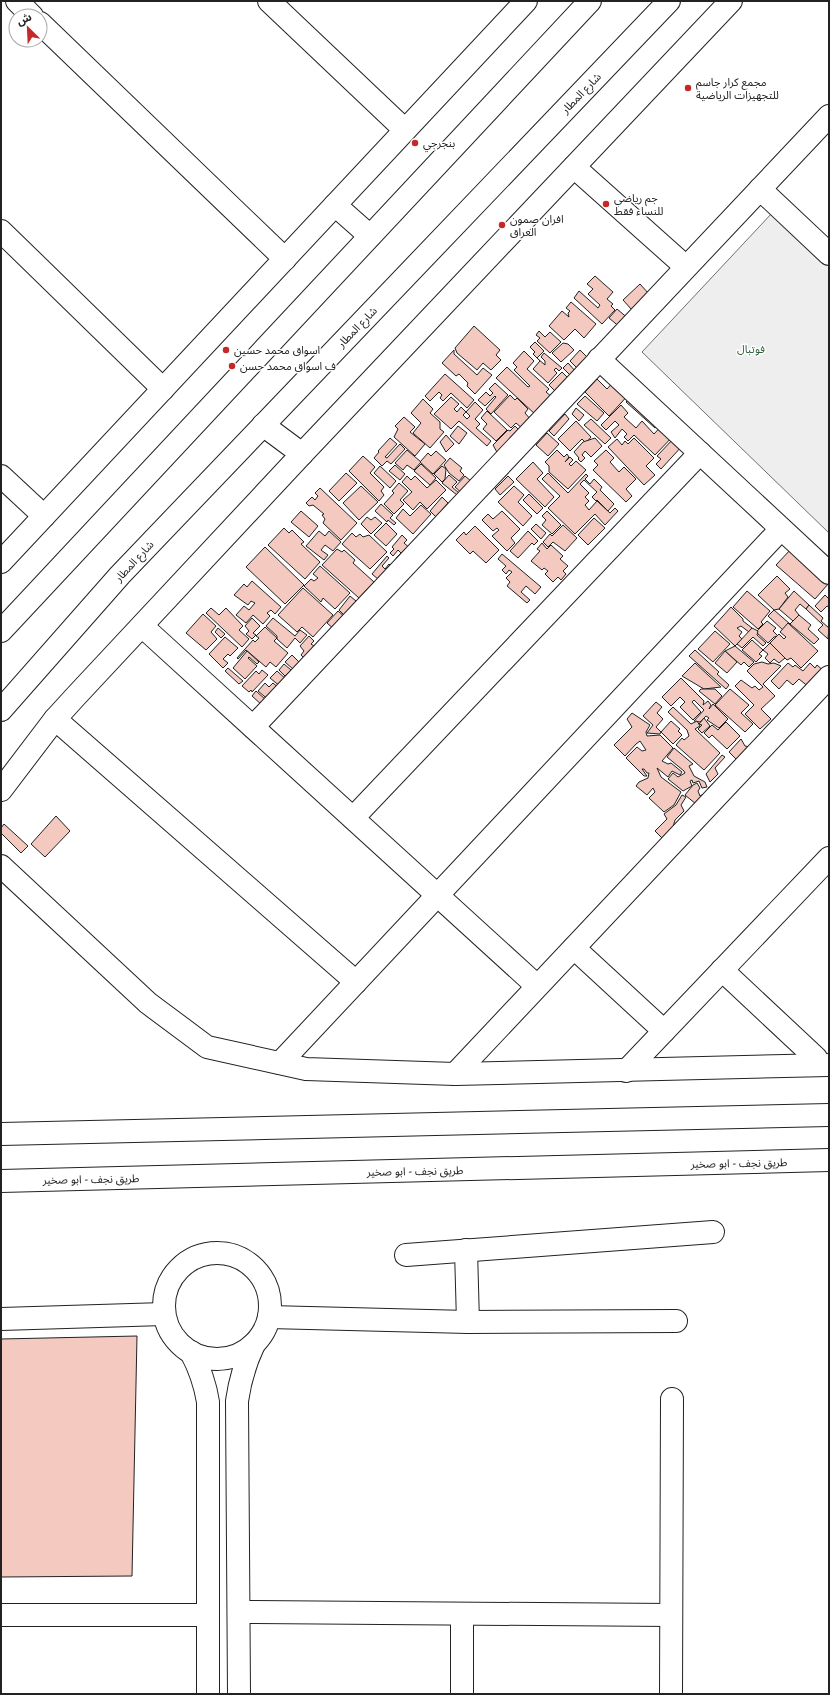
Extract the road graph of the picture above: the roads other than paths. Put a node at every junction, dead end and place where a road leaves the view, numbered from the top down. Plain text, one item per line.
1 (526, 1) edge
2 (590, 1) edge
3 (669, 1) edge
4 (731, 1) edge
5 (272, 2) edge
6 (48, 32) edge
7 (829, 116) edge
8 (405, 130) junction
9 (574, 167) junction
10 (760, 189) junction
11 (335, 205) junction
12 (1, 231) edge
13 (370, 236) junction
14 (829, 254) edge
15 (285, 259) junction
16 (686, 267) junction
17 (599, 359) junction
18 (163, 389) junction
19 (264, 425) junction
20 (700, 453) junction
21 (302, 454) junction
22 (1, 476) edge
23 (44, 516) junction
24 (781, 528) junction
25 (1, 562) edge
26 (829, 573) edge
27 (142, 626) junction
28 (1, 631) edge
29 (829, 676) edge
30 (1, 710) edge
31 (55, 719) junction
32 (253, 727) junction
33 (1, 790) edge
34 (353, 818) junction
35 (829, 858) edge
36 (1, 866) edge
37 (438, 896) junction
38 (574, 948) junction
39 (722, 970) junction
40 (356, 982) junction
41 (537, 986) junction
42 (664, 1031) junction
43 (821, 1059) edge
44 (280, 1063) junction
45 (626, 1071) junction
46 (455, 1074) junction
47 (829, 1115) edge
48 (1, 1134) edge
49 (829, 1160) edge
50 (1, 1181) edge
51 (713, 1232) dead end
52 (466, 1250) junction
53 (406, 1255) dead end
54 (164, 1314) junction
55 (269, 1317) junction
56 (1, 1319) edge
57 (676, 1321) dead end
58 (468, 1322) junction
59 (254, 1344) junction
60 (191, 1352) junction
61 (672, 1399) dead end
62 (239, 1612) junction
63 (462, 1614) junction
64 (1, 1615) edge
65 (208, 1615) junction
66 (671, 1615) junction
67 (208, 1694) edge
68 (239, 1694) edge
69 (462, 1694) edge
70 (671, 1694) edge

1 - 8 main road
2 - 13 main road
3 - 19 main road, شارع المطار
4 - 9 main road
5 - 8 main road
6 - 15 main road
7 - 10 main road
8 - 11 main road
9 - 16 main road
9 - 21 main road
10 - 14 main road
10 - 16 main road
11 - 13 main road
11 - 15 main road
12 - 18 main road
13 - 28 main road
15 - 18 main road
16 - 17 main road
17 - 20 main road
17 - 32 main road
18 - 23 main road
19 - 21 main road
19 - 30 main road, شارع المطار
20 - 24 main road
20 - 34 main road
21 - 27 main road
22 - 23 main road
23 - 25 main road
24 - 26 main road
24 - 37 main road
27 - 31 main road
27 - 32 main road
29 - 38 main road
31 - 33 main road
31 - 40 main road
32 - 34 main road
34 - 37 main road
35 - 39 main road
36 - 44 main road
37 - 40 main road
37 - 41 main road
38 - 41 main road
38 - 42 main road
39 - 42 main road
39 - 43 main road
40 - 44 main road
41 - 46 main road
42 - 45 main road
43 - 45 main road
44 - 46 main road
45 - 46 main road
47 - 48 main road
49 - 50 main road, طريق نجف - ابو صخير
51 - 52 main road
52 - 53 main road
52 - 58 main road
54 - 55 main road
54 - 56 main road
54 - 60 main road
55 - 58 main road
55 - 59 main road
57 - 58 main road
59 - 60 main road
59 - 62 main road
60 - 65 main road
61 - 66 main road
62 - 63 main road
62 - 68 main road
63 - 66 main road
63 - 69 main road
64 - 65 main road
65 - 67 main road
66 - 70 main road

